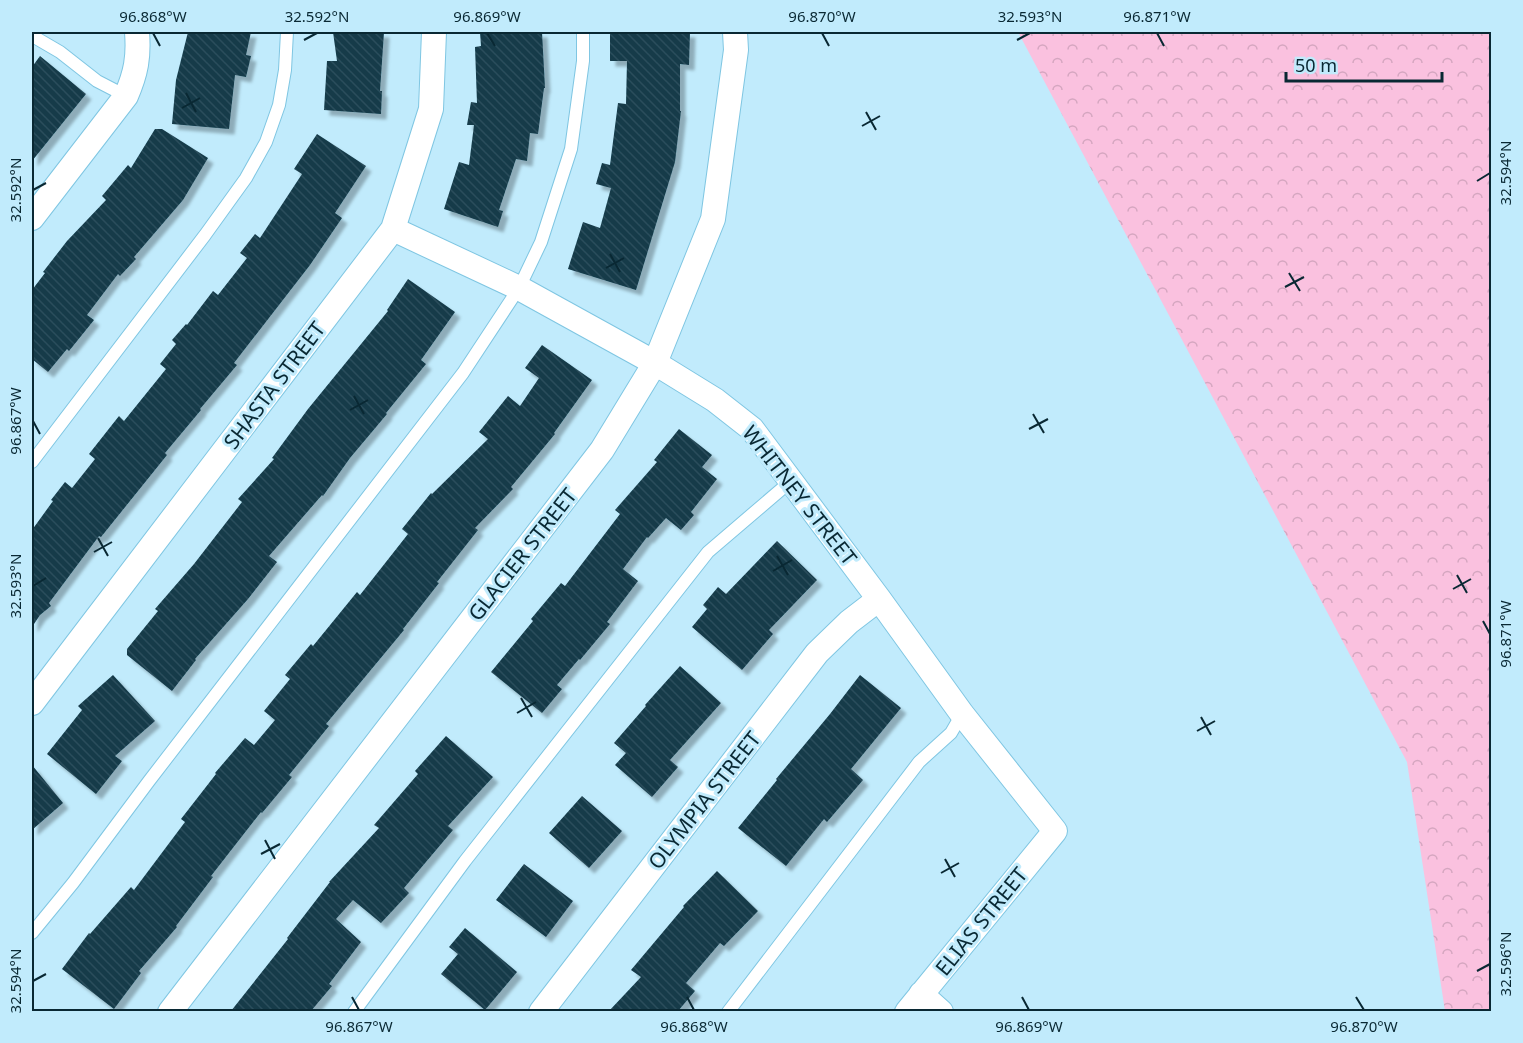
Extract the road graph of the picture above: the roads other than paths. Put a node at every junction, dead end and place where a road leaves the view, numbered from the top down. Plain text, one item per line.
1 (137, 32) edge
2 (287, 32) edge
3 (434, 32) edge
4 (583, 32) edge
5 (735, 32) edge
6 (32, 38) edge
7 (126, 96) junction
8 (32, 218) edge
9 (393, 229) junction
10 (519, 288) junction
11 (655, 363) junction
12 (32, 462) edge
13 (791, 481) junction
14 (879, 599) junction
15 (32, 702) edge
16 (962, 714) junction
17 (1055, 831) joint
18 (32, 933) edge
19 (914, 1003) edge
20 (170, 1011) edge
21 (354, 1011) edge
22 (541, 1011) edge
23 (728, 1011) edge
24 (940, 1011) edge

1 - 7 street
2 - 12 lane
3 - 9 street, SHASTA STREET
4 - 10 lane
5 - 11 street, GLACIER STREET
6 - 7 lane
7 - 8 street
9 - 10 street, WHITNEY STREET
9 - 15 street, SHASTA STREET
10 - 11 street, WHITNEY STREET
10 - 18 lane
11 - 13 street, WHITNEY STREET
11 - 20 street, GLACIER STREET
13 - 14 street, WHITNEY STREET
13 - 21 lane
14 - 16 street, WHITNEY STREET
14 - 22 street, OLYMPIA STREET
16 - 17 street, WHITNEY STREET
16 - 23 lane
17 - 19 street, ELIAS STREET
19 - 24 street

